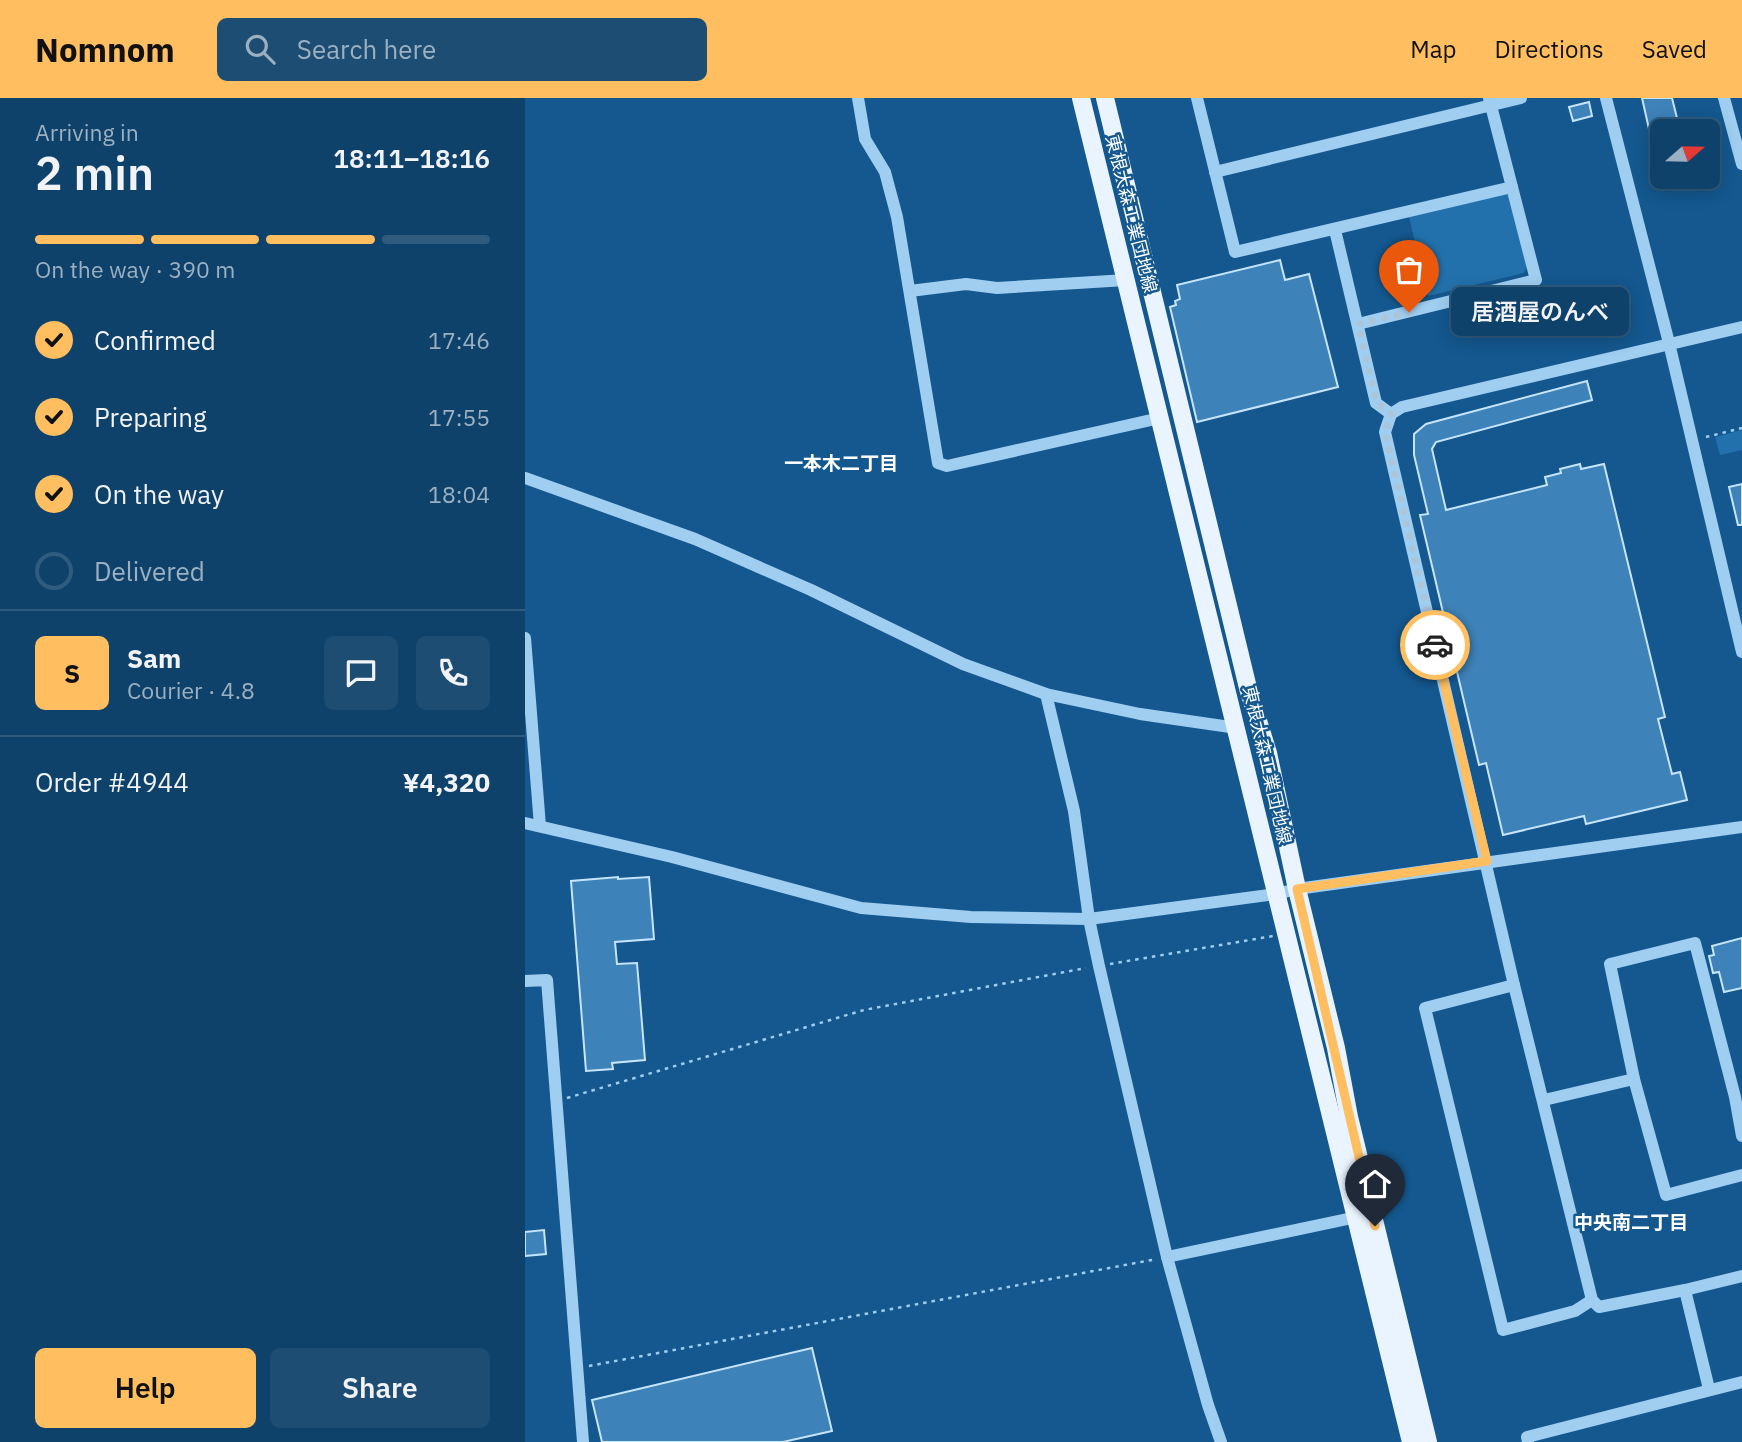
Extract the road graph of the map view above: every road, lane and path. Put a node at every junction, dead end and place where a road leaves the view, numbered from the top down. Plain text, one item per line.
1 (858, 98) edge
2 (1081, 98) edge
3 (1105, 98) edge
4 (1197, 98) edge
5 (1521, 98) edge
6 (1606, 98) edge
7 (1724, 98) edge
8 (1490, 102) edge
9 (1739, 139) edge
10 (1742, 164) edge
11 (1215, 172) junction
12 (1512, 187) junction
13 (1335, 230) junction
14 (1126, 280) junction
15 (910, 290) junction
16 (1358, 324) junction
17 (1742, 327) edge
18 (1669, 343) junction
19 (1391, 414) junction
20 (1160, 418) junction
21 (1742, 428) edge
22 (1706, 437) dead end
23 (525, 478) edge
24 (1737, 610) edge
25 (525, 638) edge
26 (1742, 652) edge
27 (1046, 694) junction
28 (529, 718) edge
29 (1237, 729) junction
30 (525, 823) edge
31 (540, 826) junction
32 (1742, 827) edge
33 (1487, 861) junction
34 (1297, 889) junction
35 (1276, 894) junction
36 (1089, 919) junction
37 (1286, 934) junction
38 (1099, 965) junction
39 (525, 981) edge
40 (1514, 985) junction
41 (1634, 1079) junction
42 (1738, 1097) edge
43 (1544, 1100) junction
44 (556, 1101) junction
45 (1742, 1136) edge
46 (1742, 1175) edge
47 (1357, 1217) junction
48 (1167, 1257) junction
49 (1742, 1276) edge
50 (1685, 1290) junction
51 (1592, 1300) junction
52 (576, 1368) junction
53 (1742, 1382) edge
54 (1710, 1390) junction
55 (583, 1442) edge
56 (1221, 1442) edge
57 (1411, 1442) edge
58 (1428, 1442) edge
59 (1528, 1442) edge

1 - 15 street
2 - 14 main road, 東根大森工業団地線
3 - 34 main road, 東根大森工業団地線
4 - 11 street
5 - 8 street
6 - 18 street
7 - 9 street
8 - 11 street
8 - 12 street
9 - 10 street
11 - 13 street
12 - 13 street
12 - 16 street
13 - 16 street
14 - 15 street
14 - 20 main road, 東根大森工業団地線
15 - 20 street
16 - 19 street
17 - 18 street
18 - 19 street
18 - 24 street
19 - 33 street
20 - 29 main road, 東根大森工業団地線
21 - 22 path
23 - 27 street
24 - 26 street
25 - 28 street
27 - 29 street
27 - 36 street
28 - 31 street
29 - 35 main road, 東根大森工業団地線
30 - 31 street
31 - 36 street
32 - 33 street
33 - 34 street
33 - 40 street
34 - 35 street
34 - 58 main road, 東根大森工業団地線
35 - 36 street
35 - 37 main road, 東根大森工業団地線
36 - 38 street
37 - 38 path
37 - 47 main road, 東根大森工業団地線
38 - 44 path
38 - 48 street
39 - 44 street
40 - 43 street
40 - 51 street
41 - 42 street
41 - 43 street
41 - 46 street
42 - 45 street
43 - 51 street
44 - 52 street
47 - 48 street
47 - 57 main road, 東根大森工業団地線
48 - 52 path
48 - 56 street
49 - 50 street
50 - 51 street
50 - 54 street
52 - 55 street
53 - 54 street
54 - 59 street

